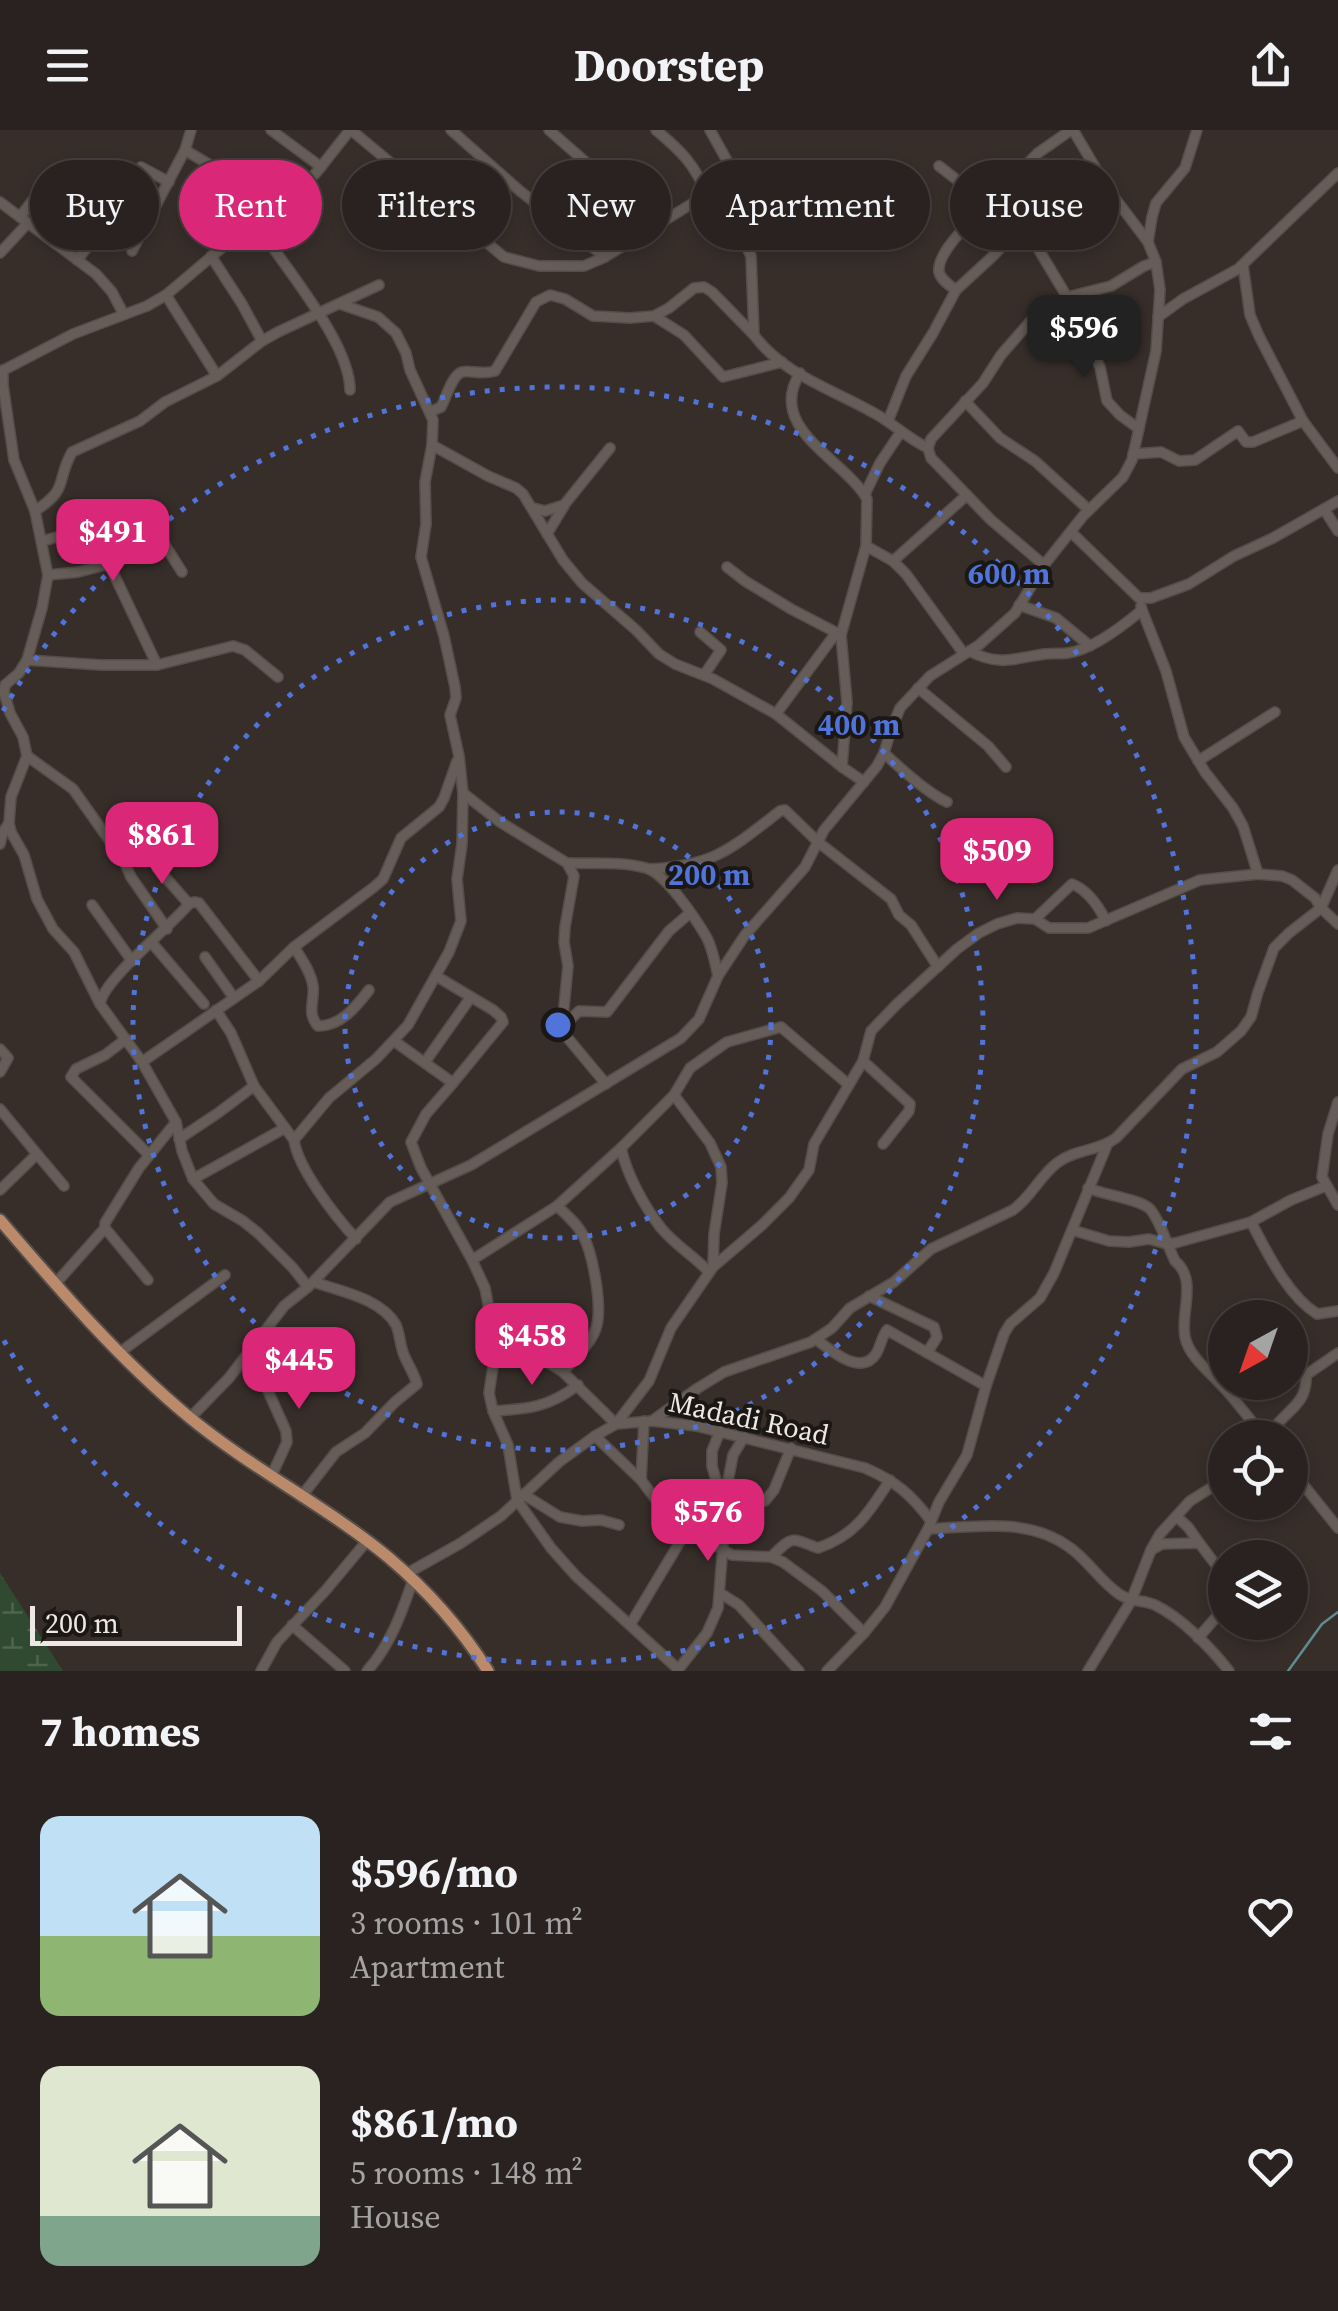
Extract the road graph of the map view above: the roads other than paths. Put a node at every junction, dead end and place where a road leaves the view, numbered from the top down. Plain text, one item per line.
1 (192, 130) edge
2 (270, 130) edge
3 (350, 130) edge
4 (450, 130) edge
5 (548, 130) edge
6 (656, 130) edge
7 (710, 130) edge
8 (1072, 130) edge
9 (1197, 130) edge
10 (185, 150) junction
11 (202, 160) edge
12 (311, 160) edge
13 (583, 160) edge
14 (727, 160) edge
15 (1031, 160) edge
16 (691, 163) edge
17 (322, 166) edge
18 (940, 166) dead end
19 (1338, 173) edge
20 (950, 174) edge
21 (169, 182) junction
22 (0, 202) edge
23 (30, 209) edge
24 (23, 220) junction
25 (1148, 242) junction
26 (950, 247) edge
27 (219, 250) edge
28 (274, 250) edge
29 (617, 250) edge
30 (748, 250) edge
31 (998, 250) edge
32 (1039, 250) edge
33 (132, 251) dead end
34 (0, 253) edge
35 (211, 256) junction
36 (605, 257) junction
37 (77, 260) junction
38 (1156, 262) junction
39 (1242, 265) junction
40 (379, 284) dead end
41 (956, 290) junction
42 (166, 294) junction
43 (1067, 297) junction
44 (1160, 297) junction
45 (1183, 298) junction
46 (340, 304) junction
47 (319, 312) junction
48 (123, 314) junction
49 (654, 316) junction
50 (1158, 317) junction
51 (754, 335) junction
52 (262, 341) junction
53 (782, 362) junction
54 (2, 371) edge
55 (800, 374) junction
56 (217, 376) junction
57 (350, 390) dead end
58 (965, 401) junction
59 (430, 412) junction
60 (1303, 421) junction
61 (888, 422) junction
62 (1139, 429) junction
63 (900, 432) junction
64 (432, 445) junction
65 (610, 448) dead end
66 (928, 448) junction
67 (1133, 454) junction
68 (1338, 468) edge
69 (865, 494) junction
70 (967, 495) junction
71 (1338, 502) edge
72 (564, 505) junction
73 (533, 508) junction
74 (1324, 509) junction
75 (1089, 510) junction
76 (35, 511) junction
77 (130, 518) junction
78 (1338, 531) edge
79 (1071, 532) junction
80 (547, 534) junction
81 (42, 541) junction
82 (163, 542) junction
83 (866, 546) junction
84 (136, 549) junction
85 (892, 561) junction
86 (110, 564) junction
87 (1044, 564) junction
88 (727, 567) dead end
89 (182, 572) dead end
90 (48, 575) junction
91 (1140, 598) junction
92 (1019, 605) junction
93 (1142, 610) junction
94 (700, 632) dead end
95 (838, 634) junction
96 (1090, 646) junction
97 (966, 652) junction
98 (27, 660) junction
99 (157, 665) junction
100 (704, 675) junction
101 (278, 677) dead end
102 (918, 688) junction
103 (1275, 712) dead end
104 (776, 714) junction
105 (884, 754) junction
106 (27, 756) junction
107 (459, 756) junction
108 (1198, 761) junction
109 (842, 767) junction
110 (1006, 767) dead end
111 (864, 782) junction
112 (462, 793) junction
113 (947, 802) dead end
114 (9, 823) junction
115 (818, 842) junction
116 (0, 844) edge
117 (567, 863) junction
118 (157, 868) dead end
119 (650, 869) junction
120 (1338, 870) edge
121 (1258, 874) junction
122 (189, 904) junction
123 (92, 905) dead end
124 (1321, 908) junction
125 (690, 913) junction
126 (1035, 919) junction
127 (1106, 921) junction
128 (1338, 924) edge
129 (167, 928) junction
130 (152, 943) junction
131 (294, 946) junction
132 (205, 957) dead end
133 (132, 961) junction
134 (938, 967) junction
135 (436, 976) junction
136 (718, 976) junction
137 (260, 981) junction
138 (369, 990) dead end
139 (471, 997) junction
140 (234, 998) junction
141 (100, 1004) junction
142 (204, 1004) dead end
143 (216, 1010) junction
144 (562, 1027) junction
145 (126, 1040) junction
146 (394, 1041) junction
147 (0, 1049) edge
148 (863, 1060) junction
149 (142, 1062) junction
150 (425, 1062) junction
151 (0, 1072) edge
152 (453, 1083) junction
153 (606, 1084) junction
154 (849, 1084) junction
155 (254, 1086) junction
156 (674, 1095) junction
157 (1338, 1102) edge
158 (0, 1108) edge
159 (176, 1122) junction
160 (285, 1128) junction
161 (180, 1138) junction
162 (294, 1140) junction
163 (883, 1144) dead end
164 (1107, 1145) junction
165 (621, 1148) junction
166 (37, 1154) junction
167 (148, 1156) junction
168 (194, 1179) junction
169 (430, 1184) junction
170 (64, 1186) dead end
171 (1331, 1187) edge
172 (1088, 1188) junction
173 (0, 1190) edge
174 (1338, 1205) edge
175 (557, 1206) junction
176 (0, 1220) edge
177 (1251, 1222) junction
178 (105, 1228) junction
179 (1072, 1230) junction
180 (356, 1238) junction
181 (1167, 1244) junction
182 (472, 1260) junction
183 (711, 1269) junction
184 (225, 1275) dead end
185 (148, 1280) dead end
186 (56, 1283) junction
187 (311, 1284) junction
188 (869, 1296) junction
189 (1338, 1310) edge
190 (492, 1320) junction
191 (816, 1339) junction
192 (250, 1351) junction
193 (119, 1353) junction
194 (927, 1354) junction
195 (1338, 1354) edge
196 (564, 1372) junction
197 (578, 1385) junction
198 (986, 1386) junction
199 (494, 1411) junction
200 (190, 1418) junction
201 (1252, 1420) edge
202 (1280, 1420) edge
203 (648, 1421) junction
204 (616, 1424) junction
205 (720, 1431) junction
206 (594, 1436) junction
207 (744, 1437) junction
208 (791, 1448) junction
209 (271, 1478) junction
210 (641, 1480) junction
211 (890, 1480) junction
212 (1208, 1490) edge
213 (1308, 1490) edge
214 (301, 1497) junction
215 (520, 1497) junction
216 (721, 1497) junction
217 (1177, 1517) junction
218 (619, 1525) dead end
219 (929, 1525) junction
220 (1338, 1528) edge
221 (687, 1530) junction
222 (366, 1542) junction
223 (1200, 1544) junction
224 (1151, 1550) junction
225 (727, 1553) junction
226 (1208, 1555) edge
227 (771, 1557) junction
228 (410, 1577) junction
229 (720, 1593) junction
230 (1132, 1601) junction
231 (292, 1625) junction
232 (630, 1625) junction
233 (1208, 1627) edge
234 (864, 1634) junction
235 (1198, 1638) junction
236 (678, 1670) edge
237 (262, 1671) edge
238 (345, 1671) edge
239 (367, 1671) edge
240 (488, 1671) edge
241 (799, 1671) edge
242 (827, 1671) edge
243 (1088, 1671) edge
244 (1230, 1671) edge

1 - 10 street
2 - 12 street
3 - 17 street
3 - 36 street
4 - 36 street
5 - 13 street
6 - 16 street
7 - 14 street
8 - 15 street
8 - 25 street
9 - 25 street
10 - 11 street
10 - 21 street
18 - 20 street
19 - 39 street
21 - 33 street
21 - 37 street
22 - 24 street
23 - 24 street
24 - 34 street
24 - 37 street
25 - 38 street
26 - 41 street
27 - 35 street
28 - 47 street
29 - 36 street
30 - 51 street
31 - 41 street
32 - 43 street
35 - 42 street
35 - 52 street
37 - 48 street
38 - 43 street
38 - 44 street
39 - 45 street
39 - 60 street
40 - 46 street
41 - 61 street
42 - 48 street
42 - 56 street
43 - 58 street
43 - 62 street
44 - 45 street
44 - 50 street
45 - 50 street
46 - 47 street
46 - 59 street
47 - 52 street
47 - 57 street
48 - 54 street
49 - 51 street
49 - 53 street
49 - 59 street
50 - 62 street
51 - 53 street
52 - 56 street
53 - 55 street
54 - 76 street
55 - 61 street
55 - 69 street
56 - 76 street
58 - 66 street
58 - 75 street
59 - 64 street
60 - 67 street
60 - 68 street
61 - 63 street
62 - 67 street
63 - 66 street
63 - 69 street
64 - 73 street
64 - 107 street
65 - 72 street
66 - 70 street
67 - 75 street
69 - 83 street
70 - 85 street
70 - 87 street
71 - 74 street
72 - 73 street
72 - 80 street
73 - 80 street
74 - 78 street
74 - 91 street
75 - 79 street
76 - 81 street
77 - 81 street
77 - 82 street
77 - 84 street
79 - 87 street
79 - 91 street
80 - 100 street
81 - 90 street
82 - 84 street
82 - 89 street
83 - 85 street
83 - 95 street
84 - 86 street
85 - 97 street
86 - 90 street
86 - 99 street
87 - 92 street
88 - 95 street
90 - 98 street
91 - 93 street
92 - 96 street
92 - 97 street
93 - 96 street
93 - 108 street
94 - 100 street
95 - 104 street
95 - 109 street
96 - 97 street
97 - 102 street
98 - 99 street
98 - 106 street
99 - 101 street
100 - 104 street
102 - 105 street
102 - 110 street
103 - 108 street
104 - 109 street
105 - 111 street
105 - 113 street
106 - 114 street
106 - 129 street
107 - 112 street
107 - 131 street
108 - 121 street
109 - 111 street
111 - 115 street
112 - 117 street
112 - 135 street
114 - 116 street
114 - 141 street
115 - 119 street
115 - 134 street
115 - 136 street
117 - 119 street
117 - 144 street
118 - 122 street
119 - 125 street
120 - 124 street
121 - 124 street
121 - 127 street
122 - 129 street
122 - 137 street
123 - 133 street
124 - 128 street
124 - 164 street
125 - 136 street
125 - 144 street
126 - 127 street
126 - 127 street
126 - 134 street
129 - 130 street
130 - 133 street
130 - 142 street
131 - 137 street
131 - 138 street
132 - 140 street
133 - 141 street
134 - 148 street
135 - 139 street
135 - 146 street
136 - 153 street
137 - 140 street
139 - 150 street
139 - 152 street
140 - 143 street
141 - 145 street
143 - 149 street
143 - 155 street
144 - 153 street
145 - 149 street
145 - 167 street
146 - 150 street
146 - 162 street
147 - 151 street
148 - 154 street
148 - 163 street
149 - 159 street
150 - 152 street
152 - 169 street
153 - 169 street
154 - 156 street
154 - 183 street
155 - 160 street
155 - 161 street
156 - 165 street
156 - 183 street
157 - 171 street
158 - 166 street
159 - 161 street
159 - 167 street
160 - 162 street
160 - 168 street
161 - 168 street
162 - 180 street
164 - 172 street
164 - 188 street
165 - 175 street
165 - 183 street
166 - 170 street
166 - 173 street
167 - 178 street
168 - 187 street
169 - 180 street
169 - 182 street
171 - 174 street
171 - 177 street
172 - 179 street
172 - 181 street
175 - 182 street
175 - 196 street
176 - 186 main road
177 - 181 street
177 - 189 street
178 - 185 street
178 - 186 street
179 - 181 street
179 - 198 street
180 - 187 street
181 - 201 street
182 - 190 street
183 - 204 street
184 - 193 street
186 - 193 main road
187 - 192 street
187 - 214 street
188 - 191 street
188 - 194 street
190 - 196 street
190 - 199 street
191 - 194 street
191 - 203 street
192 - 200 street
192 - 209 street
193 - 200 main road
194 - 198 street
195 - 202 street
196 - 197 street
197 - 199 street
197 - 204 street
198 - 219 street
199 - 215 street
200 - 209 main road
203 - 204 street, Madadi Road
203 - 205 street, Madadi Road
203 - 210 street
204 - 206 street, Madadi Road
205 - 207 street, Madadi Road
205 - 216 street
206 - 210 street
206 - 215 street, Madadi Road
207 - 208 street, Madadi Road
207 - 216 street
208 - 211 street, Madadi Road
208 - 216 street
209 - 214 main road
210 - 221 street
211 - 219 street, Madadi Road
211 - 227 street
212 - 217 street
213 - 220 street
214 - 222 main road
215 - 218 street
215 - 228 street, Madadi Road
215 - 232 street
216 - 225 street
217 - 223 street
217 - 224 street
219 - 230 street
219 - 234 street
221 - 225 street
221 - 232 street
222 - 228 main road
222 - 231 street
223 - 224 street
223 - 226 street
224 - 230 street
225 - 227 street
225 - 229 street
227 - 234 street
228 - 239 street
228 - 240 main road
229 - 236 street
229 - 241 street
230 - 235 street
230 - 243 street
231 - 237 street
231 - 238 street
232 - 236 street
233 - 235 street
234 - 242 street
235 - 244 street

